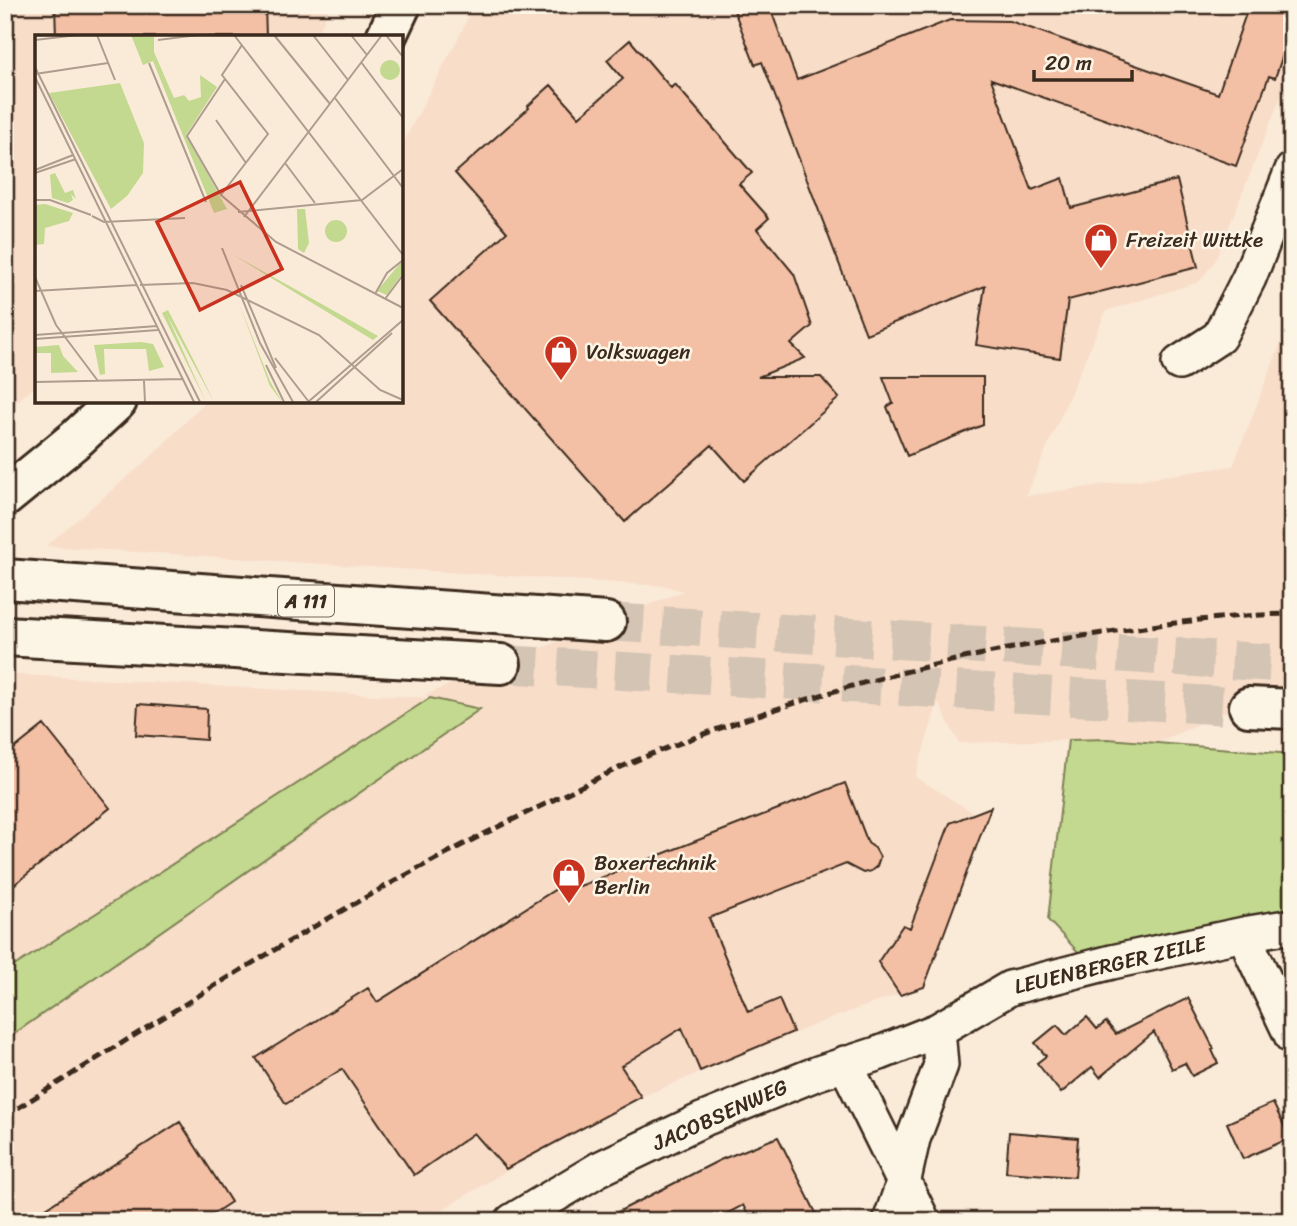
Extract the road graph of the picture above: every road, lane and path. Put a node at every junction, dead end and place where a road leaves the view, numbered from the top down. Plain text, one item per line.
1 (401, 5) edge
2 (387, 35) edge
3 (1292, 170) edge
4 (1179, 363) dead end
5 (116, 402) edge
6 (5, 497) edge
7 (5, 579) edge
8 (606, 622) tunnel mouth
9 (5, 636) edge
10 (502, 664) tunnel mouth
11 (1249, 707) tunnel mouth
12 (1292, 709) edge
13 (1292, 926) edge
14 (1249, 933) junction
15 (938, 1030) junction
16 (1292, 1037) edge
17 (845, 1063) junction
18 (903, 1184) junction
19 (512, 1221) edge
20 (890, 1221) edge
21 (923, 1221) edge

1 - 2 main road
3 - 4 street
5 - 6 main road
7 - 8 main road, A 111
9 - 10 main road
11 - 12 main road
13 - 14 street, LEUENBERGER ZEILE
14 - 15 street, LEUENBERGER ZEILE
14 - 16 street
15 - 17 street, JACOBSENWEG
15 - 18 street
17 - 18 street
17 - 19 street, JACOBSENWEG
18 - 20 street
18 - 21 street

